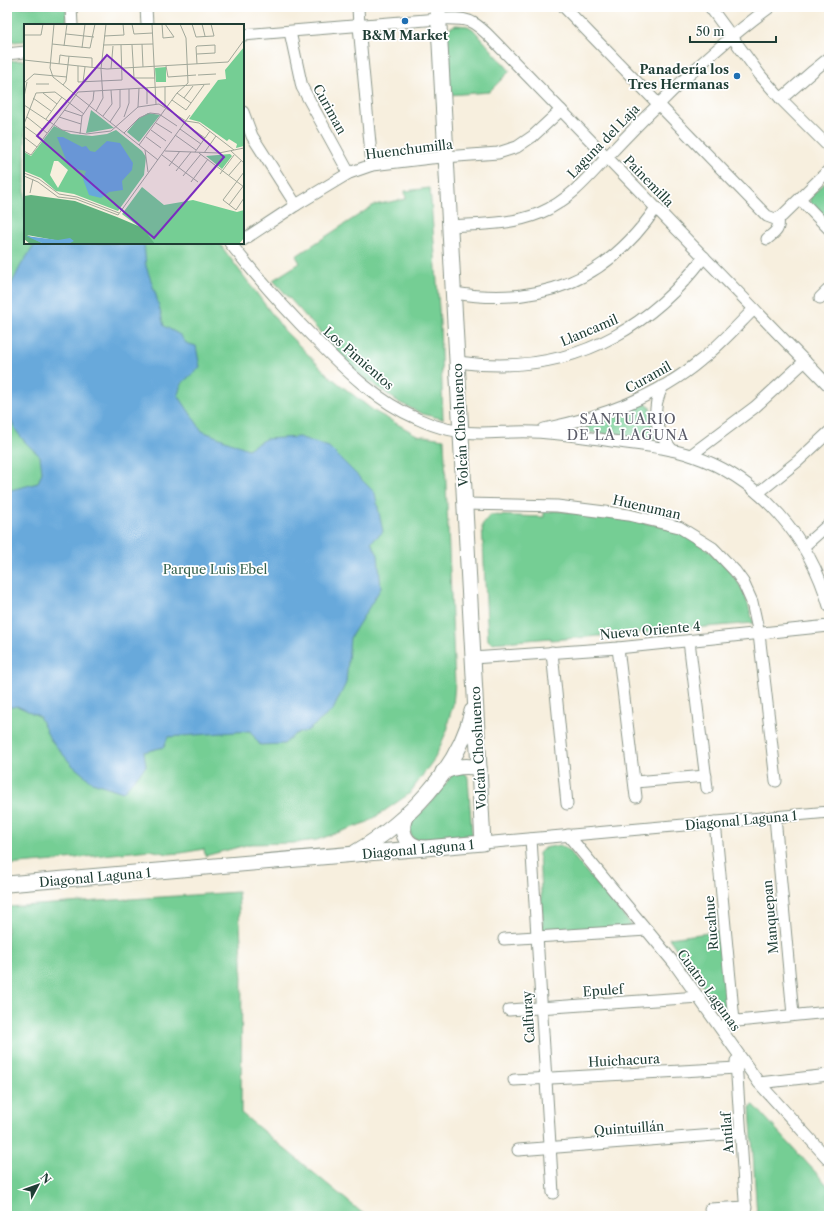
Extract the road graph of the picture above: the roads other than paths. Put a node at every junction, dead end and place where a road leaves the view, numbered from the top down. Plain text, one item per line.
1 (71, 7) edge
2 (146, 7) edge
3 (358, 7) edge
4 (564, 7) edge
5 (710, 7) edge
6 (770, 7) edge
7 (438, 13) edge
8 (72, 24) edge
9 (147, 24) edge
10 (359, 26) junction
11 (290, 32) junction
12 (244, 35) edge
13 (731, 37) junction
14 (24, 52) edge
15 (7, 54) edge
16 (829, 58) edge
17 (781, 99) junction
18 (658, 104) junction
19 (561, 110) junction
20 (244, 115) edge
21 (829, 147) edge
22 (446, 157) junction
23 (607, 158) junction
24 (372, 166) junction
25 (829, 170) edge
26 (349, 173) junction
27 (800, 199) junction
28 (296, 205) junction
29 (656, 208) junction
30 (778, 219) junction
31 (450, 226) junction
32 (829, 229) edge
33 (244, 239) edge
34 (767, 239) dead end
35 (234, 244) edge
36 (704, 257) junction
37 (829, 289) edge
38 (454, 292) junction
39 (820, 298) dead end
40 (754, 309) junction
41 (804, 361) junction
42 (457, 362) junction
43 (663, 386) junction
44 (829, 386) edge
45 (461, 431) junction
46 (534, 432) junction
47 (829, 432) edge
48 (672, 450) junction
49 (691, 455) junction
50 (758, 493) junction
51 (464, 504) junction
52 (829, 524) edge
53 (803, 547) junction
54 (829, 606) edge
55 (829, 626) edge
56 (759, 634) junction
57 (689, 641) junction
58 (618, 648) junction
59 (552, 652) junction
60 (473, 658) junction
61 (475, 698) junction
62 (479, 768) junction
63 (443, 772) junction
64 (706, 776) junction
65 (776, 781) dead end
66 (635, 782) junction
67 (707, 788) dead end
68 (636, 797) dead end
69 (567, 804) dead end
70 (829, 812) edge
71 (407, 814) junction
72 (775, 816) junction
73 (715, 822) junction
74 (568, 835) junction
75 (531, 838) junction
76 (483, 843) junction
77 (425, 848) junction
78 (352, 854) junction
79 (7, 884) edge
80 (647, 930) junction
81 (537, 936) junction
82 (504, 939) dead end
83 (699, 998) junction
84 (541, 1008) junction
85 (509, 1010) dead end
86 (829, 1012) edge
87 (793, 1015) junction
88 (734, 1021) junction
89 (716, 1023) junction
90 (734, 1048) junction
91 (737, 1068) junction
92 (829, 1075) edge
93 (546, 1079) junction
94 (514, 1080) dead end
95 (759, 1083) junction
96 (741, 1134) junction
97 (550, 1148) junction
98 (518, 1150) dead end
99 (829, 1160) edge
100 (553, 1193) dead end
101 (710, 1209) dead end
102 (746, 1211) edge

1 - 8 street
2 - 9 street
3 - 10 street
4 - 18 street
5 - 13 street
6 - 13 street, Laguna del Laja
7 - 10 street, Painemilla
7 - 19 street, Painemilla
7 - 22 street, Volcán Choshuenco
10 - 11 street, Painemilla
10 - 24 street
11 - 12 street, Painemilla
11 - 26 street, Curiman
13 - 17 street
13 - 18 street, Laguna del Laja
14 - 15 street
16 - 17 street
17 - 21 street
18 - 23 street, Laguna del Laja
18 - 30 street
19 - 22 street, Huenchumilla
19 - 23 street, Painemilla
20 - 28 street
22 - 24 street, Huenchumilla
22 - 31 street, Volcán Choshuenco
23 - 29 street, Painemilla
23 - 31 street, Laguna del Laja
24 - 26 street, Huenchumilla
25 - 27 street
26 - 28 street, Huenchumilla
27 - 30 street
27 - 32 street
28 - 33 street, Huenchumilla
29 - 36 street, Painemilla
29 - 38 street
30 - 34 street
31 - 38 street, Volcán Choshuenco
35 - 45 street, Los Pimientos
36 - 40 street, Painemilla
36 - 42 street, Llancamil
37 - 39 street
38 - 42 street, Volcán Choshuenco
40 - 41 street, Painemilla
40 - 43 street, Curamil
41 - 44 street, Painemilla
41 - 49 street
42 - 45 street, Volcán Choshuenco
43 - 46 street, Curamil
43 - 48 street
45 - 46 street, Los Pimientos
45 - 51 street, Volcán Choshuenco
46 - 48 street, Los Pimientos
47 - 50 street
48 - 49 street, Los Pimientos
49 - 50 street, Los Pimientos
50 - 53 street, Los Pimientos
51 - 56 street, Huenuman
51 - 60 street, Volcán Choshuenco
52 - 53 street
53 - 54 street, Los Pimientos
55 - 56 street, Nueva Oriente 4
56 - 57 street, Nueva Oriente 4
56 - 65 street, Huenuman
57 - 58 street, Nueva Oriente 4
57 - 64 street
58 - 59 street, Nueva Oriente 4
58 - 66 street
59 - 60 street, Nueva Oriente 4
59 - 69 street
60 - 61 street, Volcán Choshuenco
61 - 62 street, Volcán Choshuenco
61 - 63 street
62 - 63 street
62 - 76 street, Volcán Choshuenco
63 - 71 street
64 - 66 street
64 - 67 street
66 - 68 street
70 - 72 street, Diagonal Laguna 1
71 - 77 street
71 - 78 street
72 - 73 street, Diagonal Laguna 1
72 - 87 street, Manquepan
73 - 74 street, Diagonal Laguna 1
73 - 88 street, Rucahue
74 - 75 street, Diagonal Laguna 1
74 - 80 street, Cuatro Lagunas
75 - 76 street, Diagonal Laguna 1
75 - 81 street, Calfuray
76 - 77 street, Diagonal Laguna 1
77 - 78 street, Diagonal Laguna 1
78 - 79 street, Diagonal Laguna 1
80 - 81 street
80 - 83 street, Cuatro Lagunas
81 - 82 street
81 - 84 street, Calfuray
83 - 84 street, Epulef
83 - 89 street, Cuatro Lagunas
84 - 85 street, Epulef
84 - 93 street, Calfuray
86 - 87 street
87 - 88 street
88 - 89 street
89 - 90 street, Cuatro Lagunas
90 - 91 street, Antilaf
90 - 95 street, Cuatro Lagunas
91 - 93 street, Huichacura
91 - 96 street, Antilaf
92 - 95 street
93 - 94 street, Huichacura
93 - 97 street, Calfuray
95 - 99 street, Cuatro Lagunas
96 - 97 street, Quintuillán
96 - 102 street, Antilaf
97 - 98 street, Quintuillán
97 - 100 street, Calfuray
101 - 102 street

